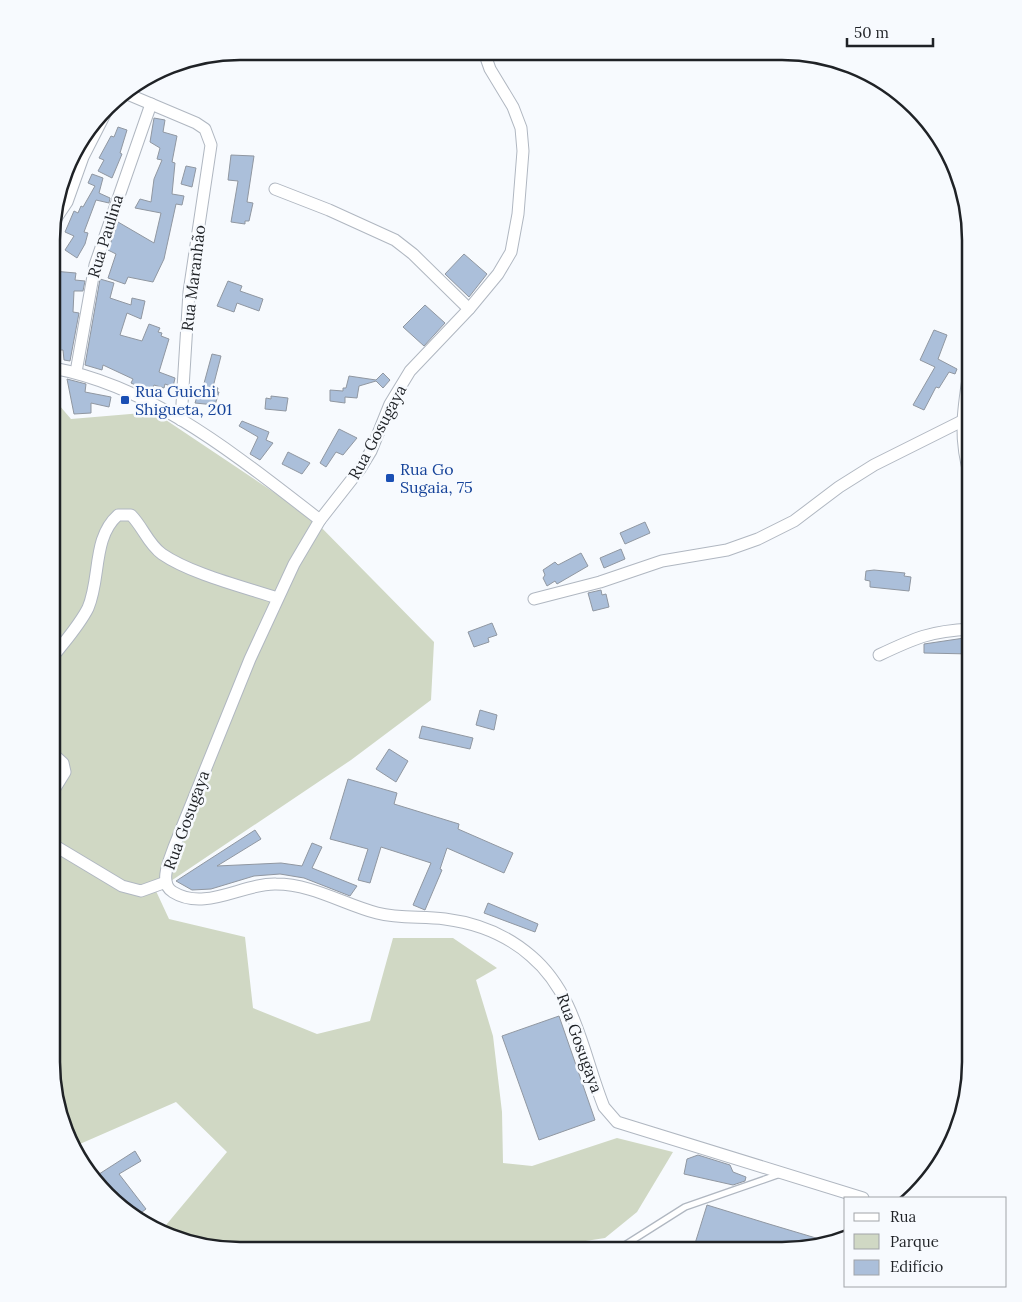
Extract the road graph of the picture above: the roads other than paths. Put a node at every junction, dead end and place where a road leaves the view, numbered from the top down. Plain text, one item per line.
1 (487, 60) edge
2 (132, 96) edge
3 (151, 104) junction
4 (95, 134) edge
5 (274, 189) dead end
6 (63, 208) edge
7 (469, 309) junction
8 (60, 369) edge
9 (76, 372) junction
10 (181, 420) junction
11 (962, 421) joint
12 (962, 443) edge
13 (320, 520) junction
14 (278, 598) junction
15 (534, 599) dead end
16 (962, 630) edge
17 (60, 647) edge
18 (879, 655) dead end
19 (60, 760) edge
20 (60, 780) edge
21 (60, 849) edge
22 (166, 882) junction
23 (780, 1174) junction
24 (860, 1197) edge
25 (630, 1242) edge

1 - 7 street, Rua Gosugaya
2 - 3 street
3 - 9 street, Rua Paulina
3 - 10 street, Rua Maranhão
4 - 6 street
5 - 7 street
7 - 13 street, Rua Gosugaya
8 - 9 street
9 - 10 street
10 - 13 street
11 - 12 street
11 - 15 street
13 - 14 street, Rua Gosugaya
14 - 17 street
14 - 22 street, Rua Gosugaya
16 - 18 street
19 - 20 street
21 - 22 street
22 - 23 street, Rua Gosugaya
23 - 24 street, Rua Gosugaya
23 - 25 lane

